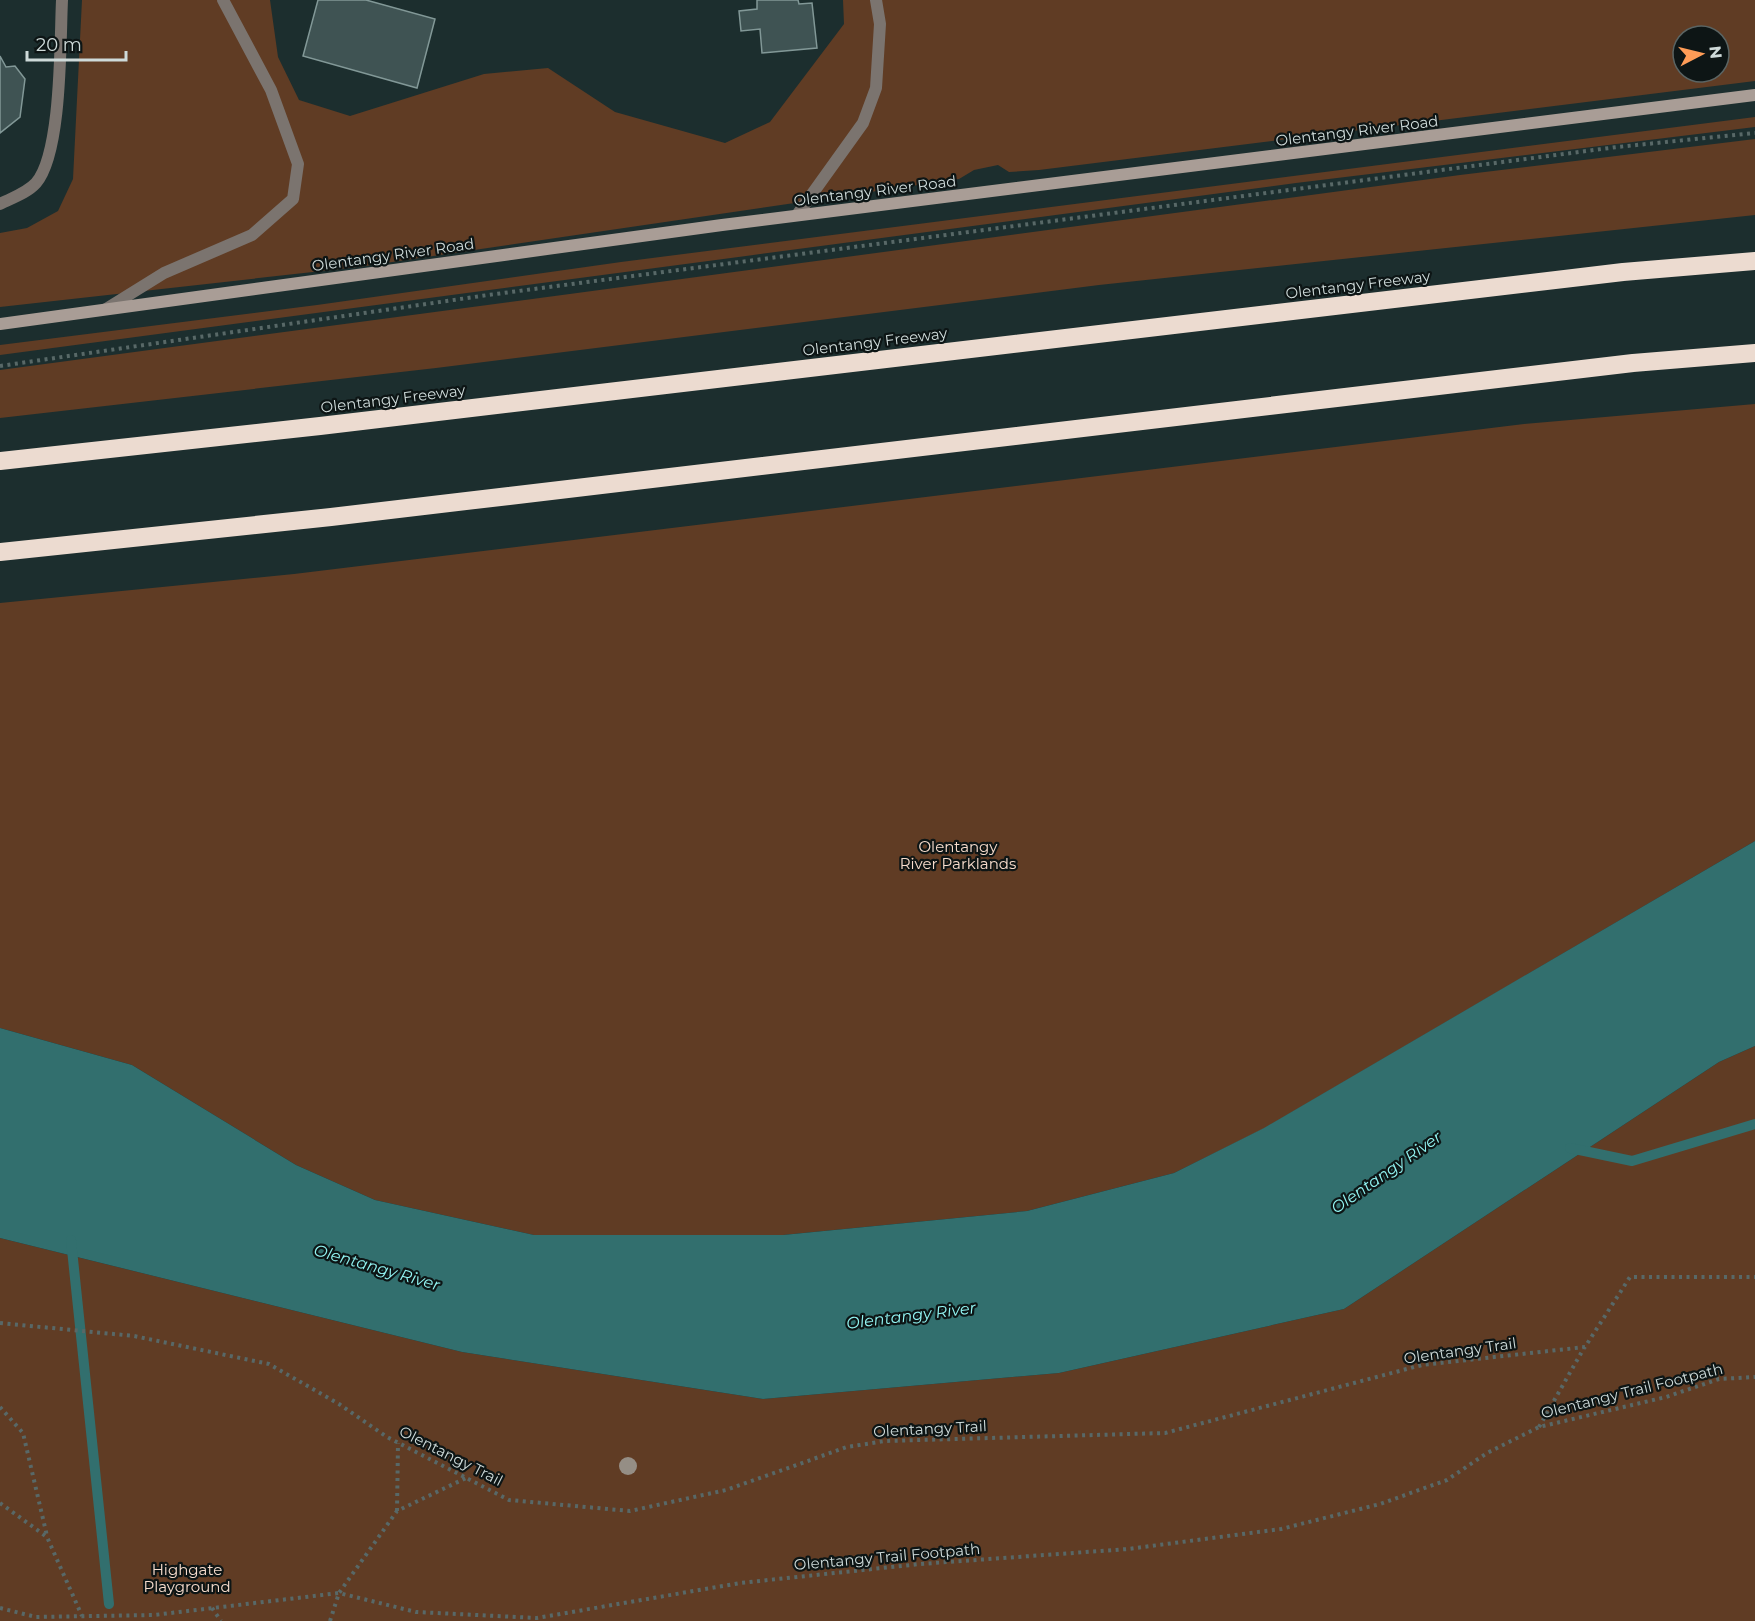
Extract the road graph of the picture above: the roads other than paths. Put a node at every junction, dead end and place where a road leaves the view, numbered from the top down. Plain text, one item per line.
1 (62, 0) edge
2 (223, 0) edge
3 (876, 0) edge
4 (1755, 95) edge
5 (0, 204) edge
6 (797, 215) junction
7 (1755, 261) edge
8 (105, 310) junction
9 (0, 324) edge
10 (1755, 353) edge
11 (0, 461) edge
12 (0, 552) edge

1 - 5 street
2 - 8 street
3 - 6 street
4 - 6 main road, Olentangy River Road
6 - 8 main road, Olentangy River Road
7 - 11 highway, Olentangy Freeway
8 - 9 main road, Olentangy River Road
10 - 12 highway

